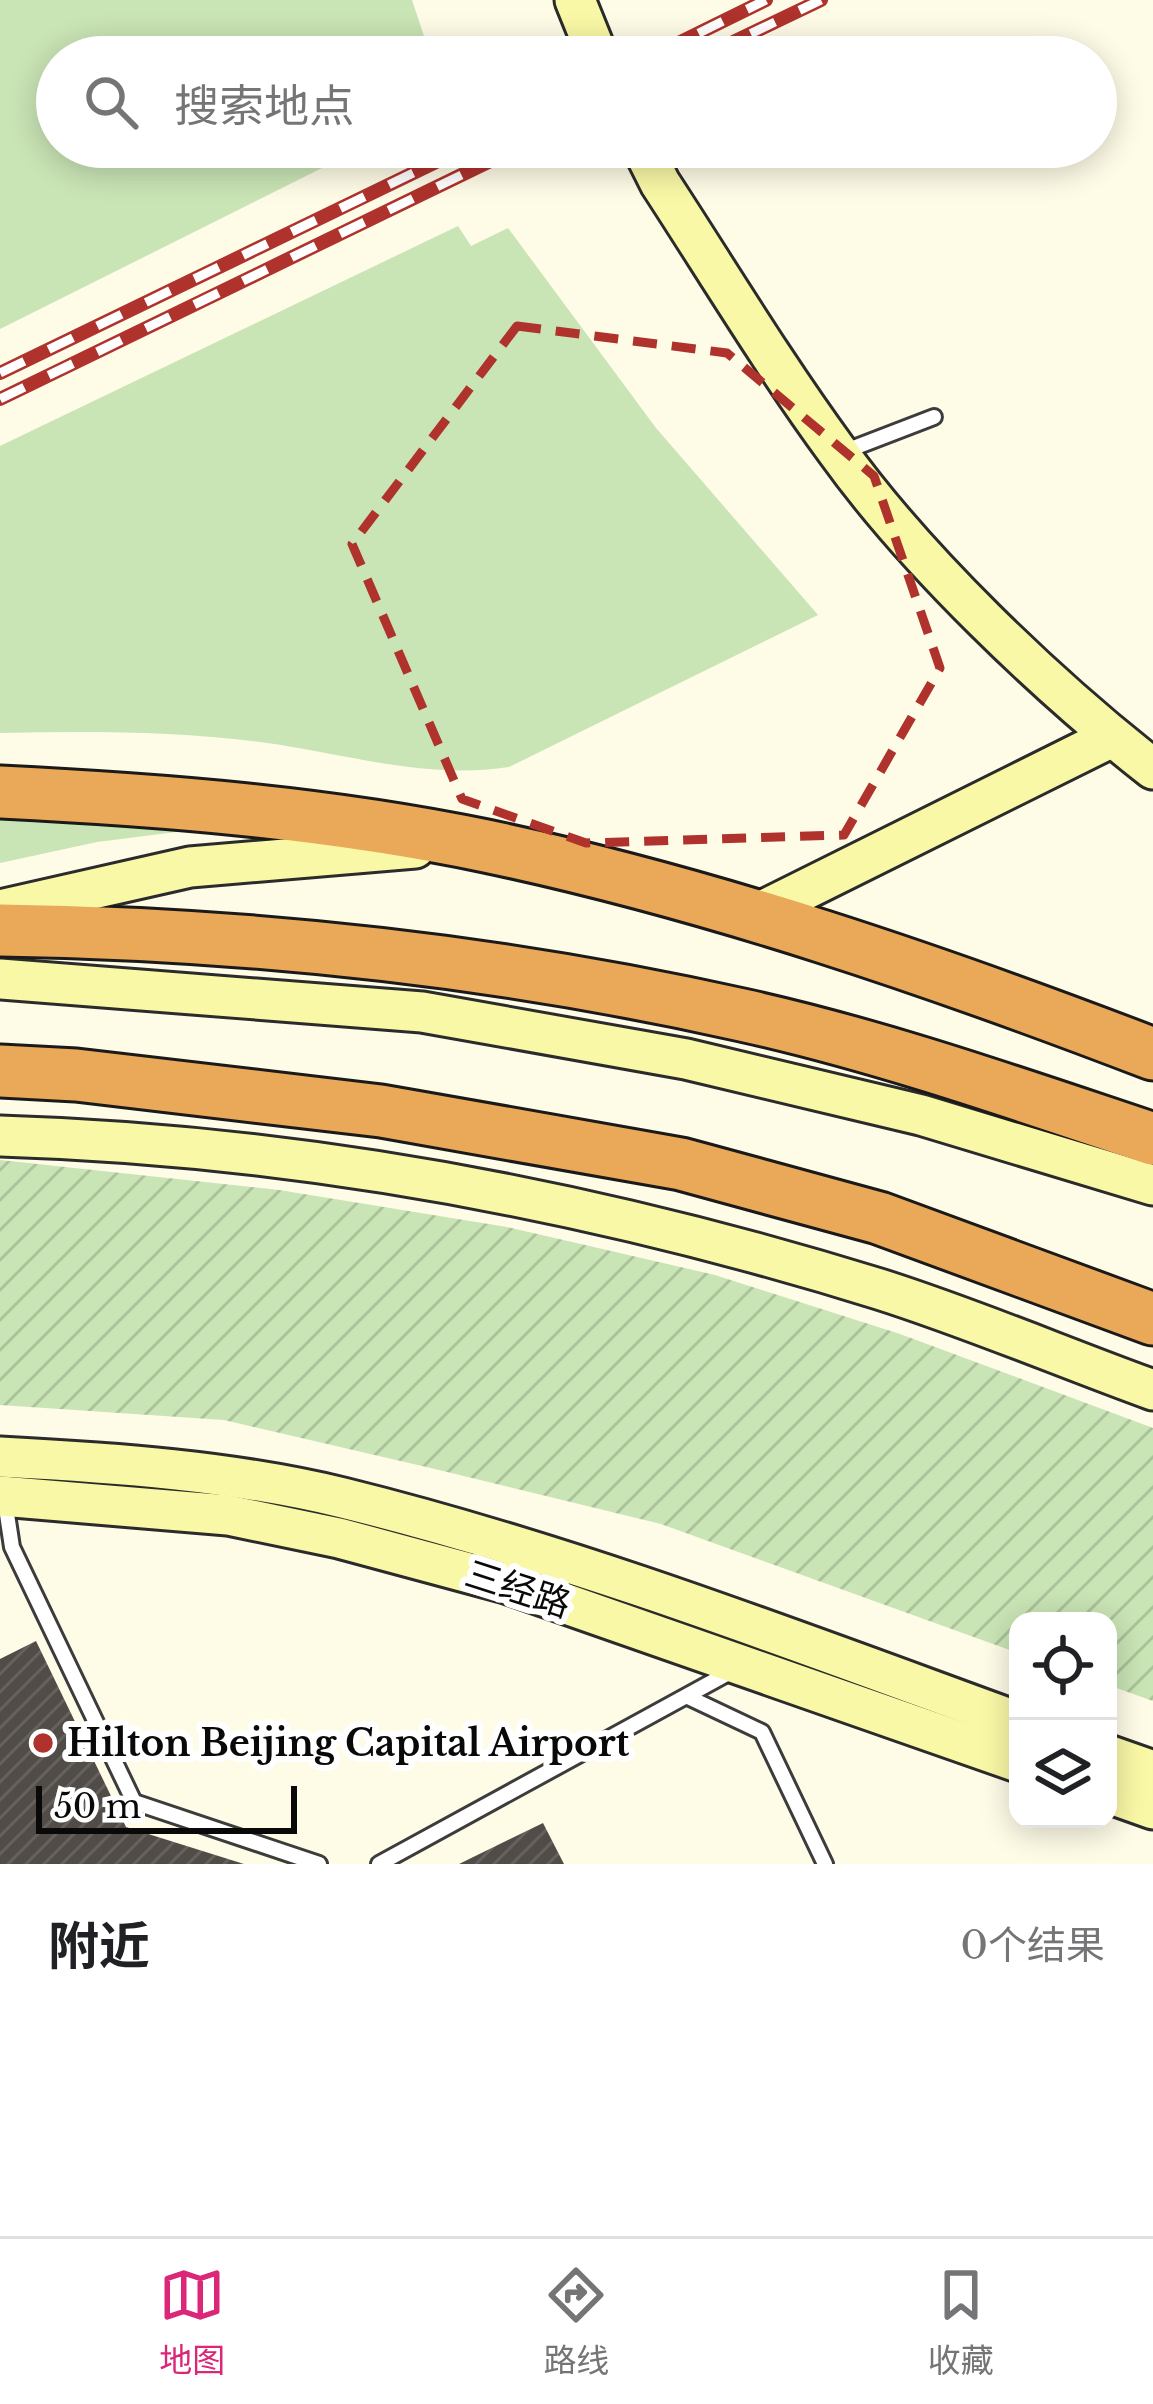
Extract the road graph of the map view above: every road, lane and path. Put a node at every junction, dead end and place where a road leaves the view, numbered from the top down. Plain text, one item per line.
1 (575, 0) edge
2 (590, 36) edge
3 (652, 168) edge
4 (934, 417) dead end
5 (838, 454) junction
6 (1112, 737) junction
7 (1153, 769) edge
8 (0, 792) edge
9 (485, 846) junction
10 (0, 910) edge
11 (750, 917) junction
12 (0, 930) edge
13 (0, 979) edge
14 (1153, 1054) edge
15 (0, 1072) edge
16 (0, 1136) edge
17 (1153, 1139) edge
18 (1153, 1185) edge
19 (1153, 1318) edge
20 (1153, 1390) edge
21 (2, 1483) edge
22 (742, 1665) junction
23 (688, 1697) junction
24 (1012, 1720) edge
25 (1117, 1758) edge
26 (1009, 1759) edge
27 (1153, 1772) edge
28 (1117, 1796) edge
29 (1153, 1809) edge
30 (319, 1864) edge
31 (379, 1864) edge
32 (825, 1864) edge

1 - 2 street
3 - 5 street
4 - 5 lane
5 - 6 street
6 - 7 street
6 - 11 street
8 - 9 highway
9 - 10 street
9 - 11 highway
11 - 14 highway
12 - 17 highway
13 - 18 street
15 - 19 highway
16 - 20 street
21 - 22 street, 三经路
21 - 24 street, 三经路
21 - 30 lane
22 - 23 lane
22 - 26 street, 三经路
23 - 31 lane
23 - 32 lane
25 - 27 street
28 - 29 street

